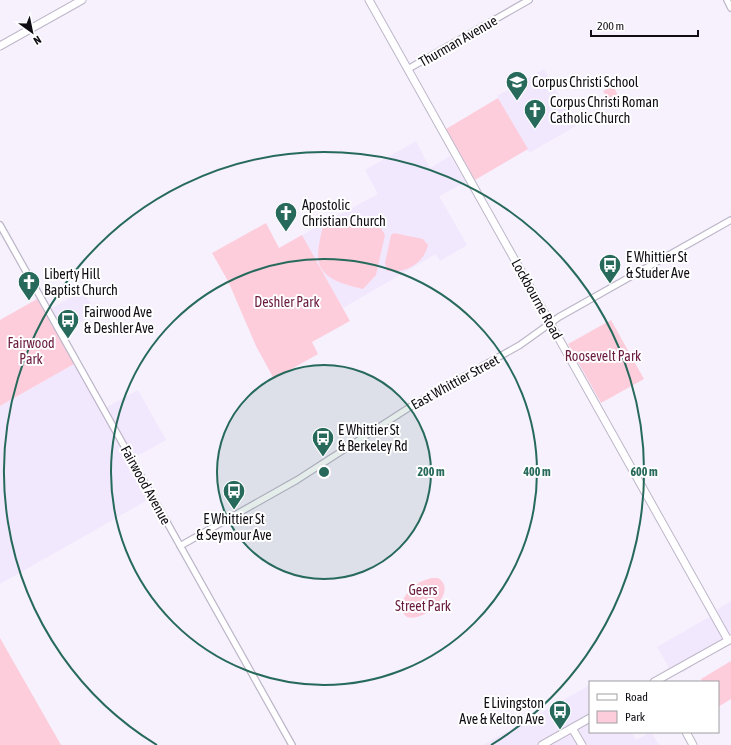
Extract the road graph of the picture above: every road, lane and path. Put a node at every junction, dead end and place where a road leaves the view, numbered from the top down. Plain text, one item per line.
1 (82, 0) edge
2 (369, 0) edge
3 (529, 0) edge
4 (726, 0) edge
5 (731, 8) edge
6 (0, 46) edge
7 (408, 70) junction
8 (731, 220) edge
9 (0, 225) edge
10 (550, 323) junction
11 (180, 546) junction
12 (730, 639) edge
13 (656, 681) edge
14 (589, 719) edge
15 (572, 728) junction
16 (687, 733) edge
17 (292, 745) edge
18 (542, 745) edge
19 (582, 745) edge
20 (693, 745) edge

1 - 6 main road
2 - 7 main road, Lockbourne Road
3 - 7 street, Thurman Avenue
4 - 5 street
7 - 10 main road, Lockbourne Road
8 - 10 street, East Whittier Street
9 - 11 street, Fairwood Avenue
10 - 11 street, East Whittier Street
10 - 12 main road, Lockbourne Road
11 - 17 street, Fairwood Avenue
12 - 13 main road
14 - 15 main road
15 - 18 main road
15 - 19 main road
16 - 20 main road

